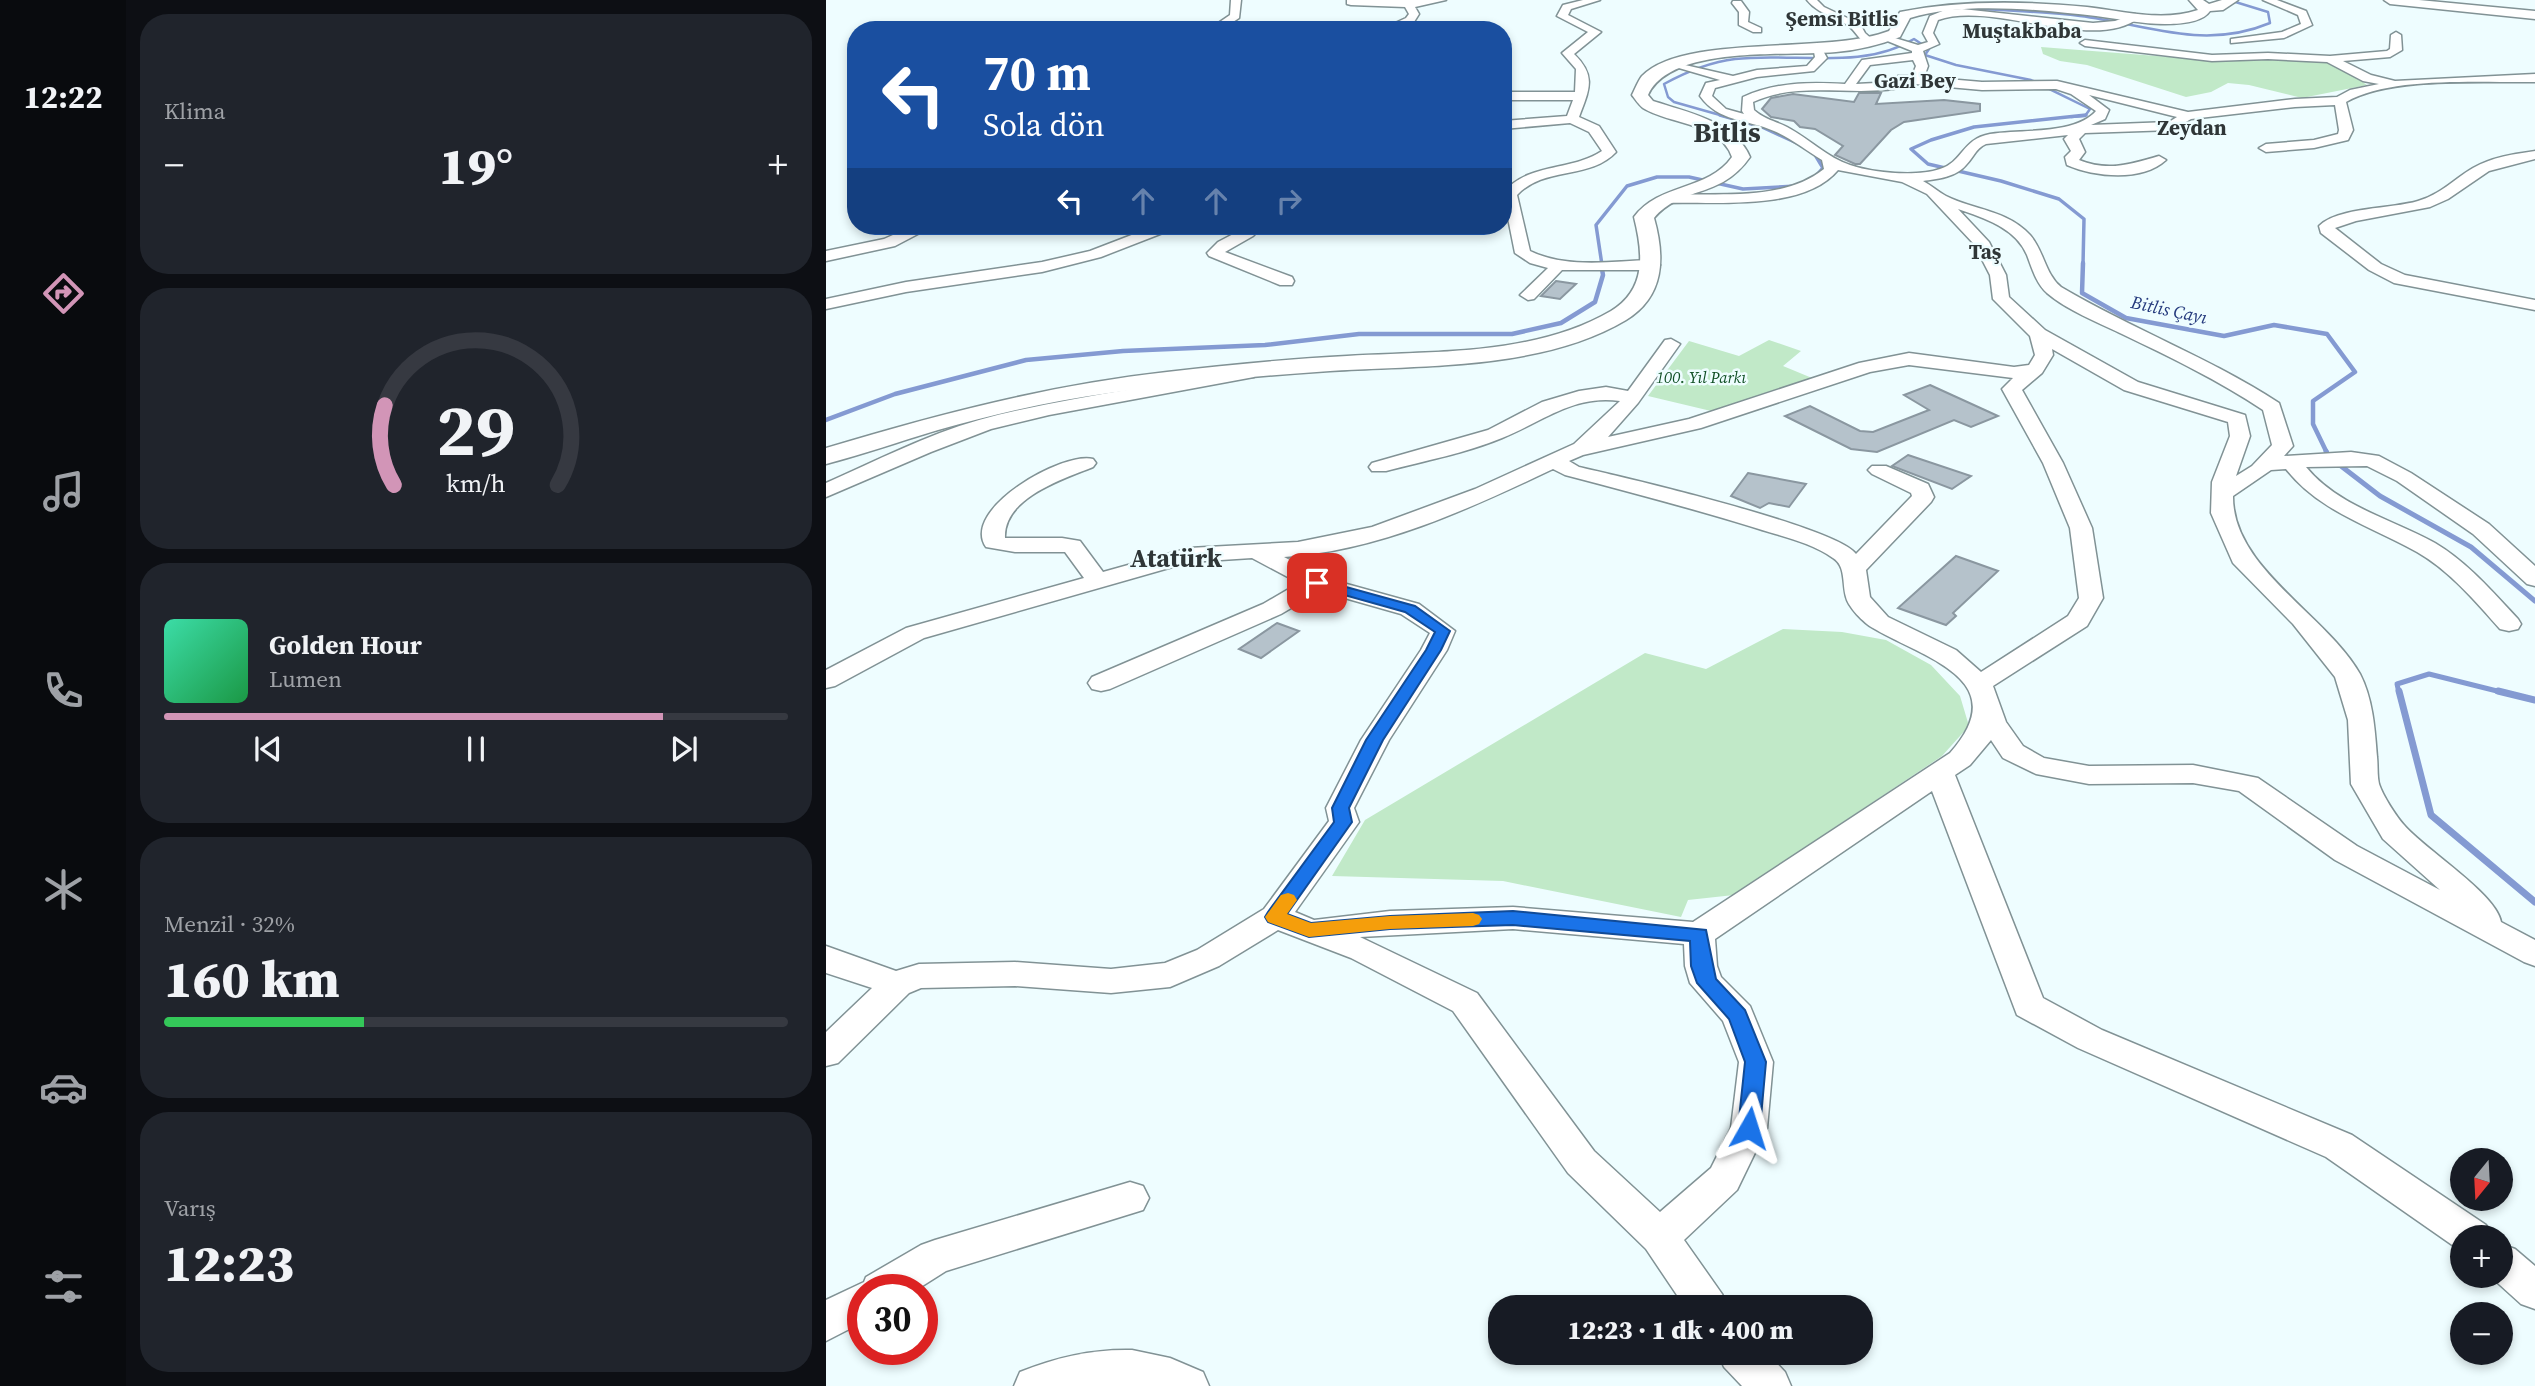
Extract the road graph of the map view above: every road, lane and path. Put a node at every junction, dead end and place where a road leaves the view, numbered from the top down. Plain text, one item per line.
1 (1236, 0) edge
2 (1441, 0) edge
3 (1595, 0) edge
4 (1754, 0) edge
5 (1812, 0) edge
6 (2268, 0) edge
7 (2390, 0) edge
8 (1351, 2) edge
9 (2228, 2) edge
10 (1412, 4) junction
11 (2201, 4) edge
12 (2535, 15) edge
13 (2130, 20) junction
14 (1227, 21) edge
15 (1406, 21) edge
16 (2086, 26) junction
17 (1757, 30) dead end
18 (2396, 35) dead end
19 (1877, 39) junction
20 (2170, 41) dead end
21 (2219, 42) dead end
22 (2085, 43) dead end
23 (1917, 48) junction
24 (1819, 54) junction
25 (2329, 59) junction
26 (1676, 64) junction
27 (2535, 78) edge
28 (1730, 79) junction
29 (1914, 80) junction
30 (1853, 82) junction
31 (1751, 83) junction
32 (2396, 84) junction
33 (1772, 90) junction
34 (2075, 91) junction
35 (1512, 96) edge
36 (1580, 96) junction
37 (2340, 101) junction
38 (2295, 103) junction
39 (2188, 116) junction
40 (2292, 117) dead end
41 (1572, 119) junction
42 (1512, 124) edge
43 (1763, 129) junction
44 (2080, 131) junction
45 (2063, 132) junction
46 (1721, 134) junction
47 (2266, 148) dead end
48 (2535, 155) edge
49 (1829, 160) junction
50 (2159, 160) dead end
51 (1906, 178) junction
52 (1512, 191) edge
53 (1664, 199) junction
54 (1941, 199) junction
55 (1512, 203) edge
56 (906, 235) edge
57 (1145, 235) edge
58 (1246, 235) edge
59 (826, 256) edge
60 (1558, 265) junction
61 (1652, 265) junction
62 (1286, 281) dead end
63 (1528, 296) dead end
64 (826, 304) edge
65 (2535, 305) edge
66 (2039, 334) junction
67 (1671, 344) dead end
68 (1262, 369) junction
69 (2035, 369) junction
70 (1632, 397) junction
71 (1659, 433) junction
72 (826, 456) edge
73 (1599, 459) junction
74 (1574, 460) junction
75 (2291, 462) junction
76 (1086, 463) dead end
77 (2265, 464) junction
78 (1379, 467) dead end
79 (1879, 470) dead end
80 (826, 491) edge
81 (1483, 494) junction
82 (2222, 494) junction
83 (1693, 501) junction
84 (1255, 551) junction
85 (1854, 569) junction
86 (2535, 579) edge
87 (1098, 581) junction
88 (1317, 583) junction
89 (2510, 624) dead end
90 (826, 680) edge
91 (1101, 684) dead end
92 (1983, 695) junction
93 (1940, 772) junction
94 (1275, 917) junction
95 (1309, 930) junction
96 (1699, 934) junction
97 (2500, 935) junction
98 (2535, 954) edge
99 (826, 958) edge
100 (897, 984) junction
101 (826, 1054) edge
102 (1130, 1198) dead end
103 (2454, 1225) edge
104 (1660, 1237) junction
105 (2513, 1272) edge
106 (907, 1274) edge
107 (2535, 1291) edge
108 (1700, 1295) edge
109 (847, 1310) edge
110 (826, 1322) edge
111 (1750, 1365) edge
112 (1035, 1386) edge
113 (1188, 1386) edge
114 (1770, 1386) edge

1 - 14 street
2 - 10 street
3 - 36 street
4 - 17 street
5 - 19 street
6 - 21 street
7 - 12 main road
8 - 10 street
9 - 11 main road
10 - 15 street
11 - 13 main road
13 - 16 street
13 - 19 main road
16 - 20 street
16 - 23 street
18 - 25 street
19 - 23 street
19 - 24 main road
22 - 25 street
23 - 29 street
23 - 30 street
24 - 26 main road
24 - 28 street
25 - 32 street
26 - 28 street
26 - 46 main road
27 - 32 street
28 - 31 street
28 - 43 street
29 - 30 street
29 - 34 street
30 - 31 street
30 - 33 street
31 - 33 street
32 - 37 street
33 - 43 street
34 - 39 street
34 - 45 street
35 - 36 street
36 - 41 street
37 - 38 street
37 - 47 street
38 - 39 street
38 - 40 street
39 - 44 street
41 - 42 street
41 - 52 street
43 - 46 street
43 - 49 street
44 - 45 street
44 - 50 street
45 - 51 street
46 - 53 main road
48 - 65 street
49 - 51 street
49 - 53 street
51 - 54 street
53 - 61 main road
54 - 66 street
54 - 77 street
55 - 60 street
56 - 59 street
57 - 64 street
58 - 62 street
60 - 61 street
60 - 63 street
61 - 68 main road
66 - 69 street
66 - 82 street
67 - 70 street
68 - 72 main road
68 - 80 street
69 - 71 street
69 - 92 street
70 - 74 street
70 - 78 street
71 - 73 street
71 - 74 street
73 - 74 street
73 - 83 street
74 - 81 street
74 - 81 street
74 - 83 street
75 - 77 street
75 - 86 street
75 - 89 street
76 - 87 street
77 - 82 street
79 - 85 street
81 - 84 street
82 - 97 street
83 - 85 street
84 - 87 street
84 - 88 street
85 - 92 street
87 - 90 street
88 - 91 street
88 - 94 street
92 - 93 street
92 - 97 street
93 - 96 street
93 - 103 street
94 - 95 street
94 - 100 street
95 - 96 street
95 - 104 street
96 - 104 street
97 - 98 street
99 - 100 street
100 - 101 street
102 - 106 street
104 - 108 street
105 - 107 street
109 - 110 street
111 - 114 street
112 - 113 street

